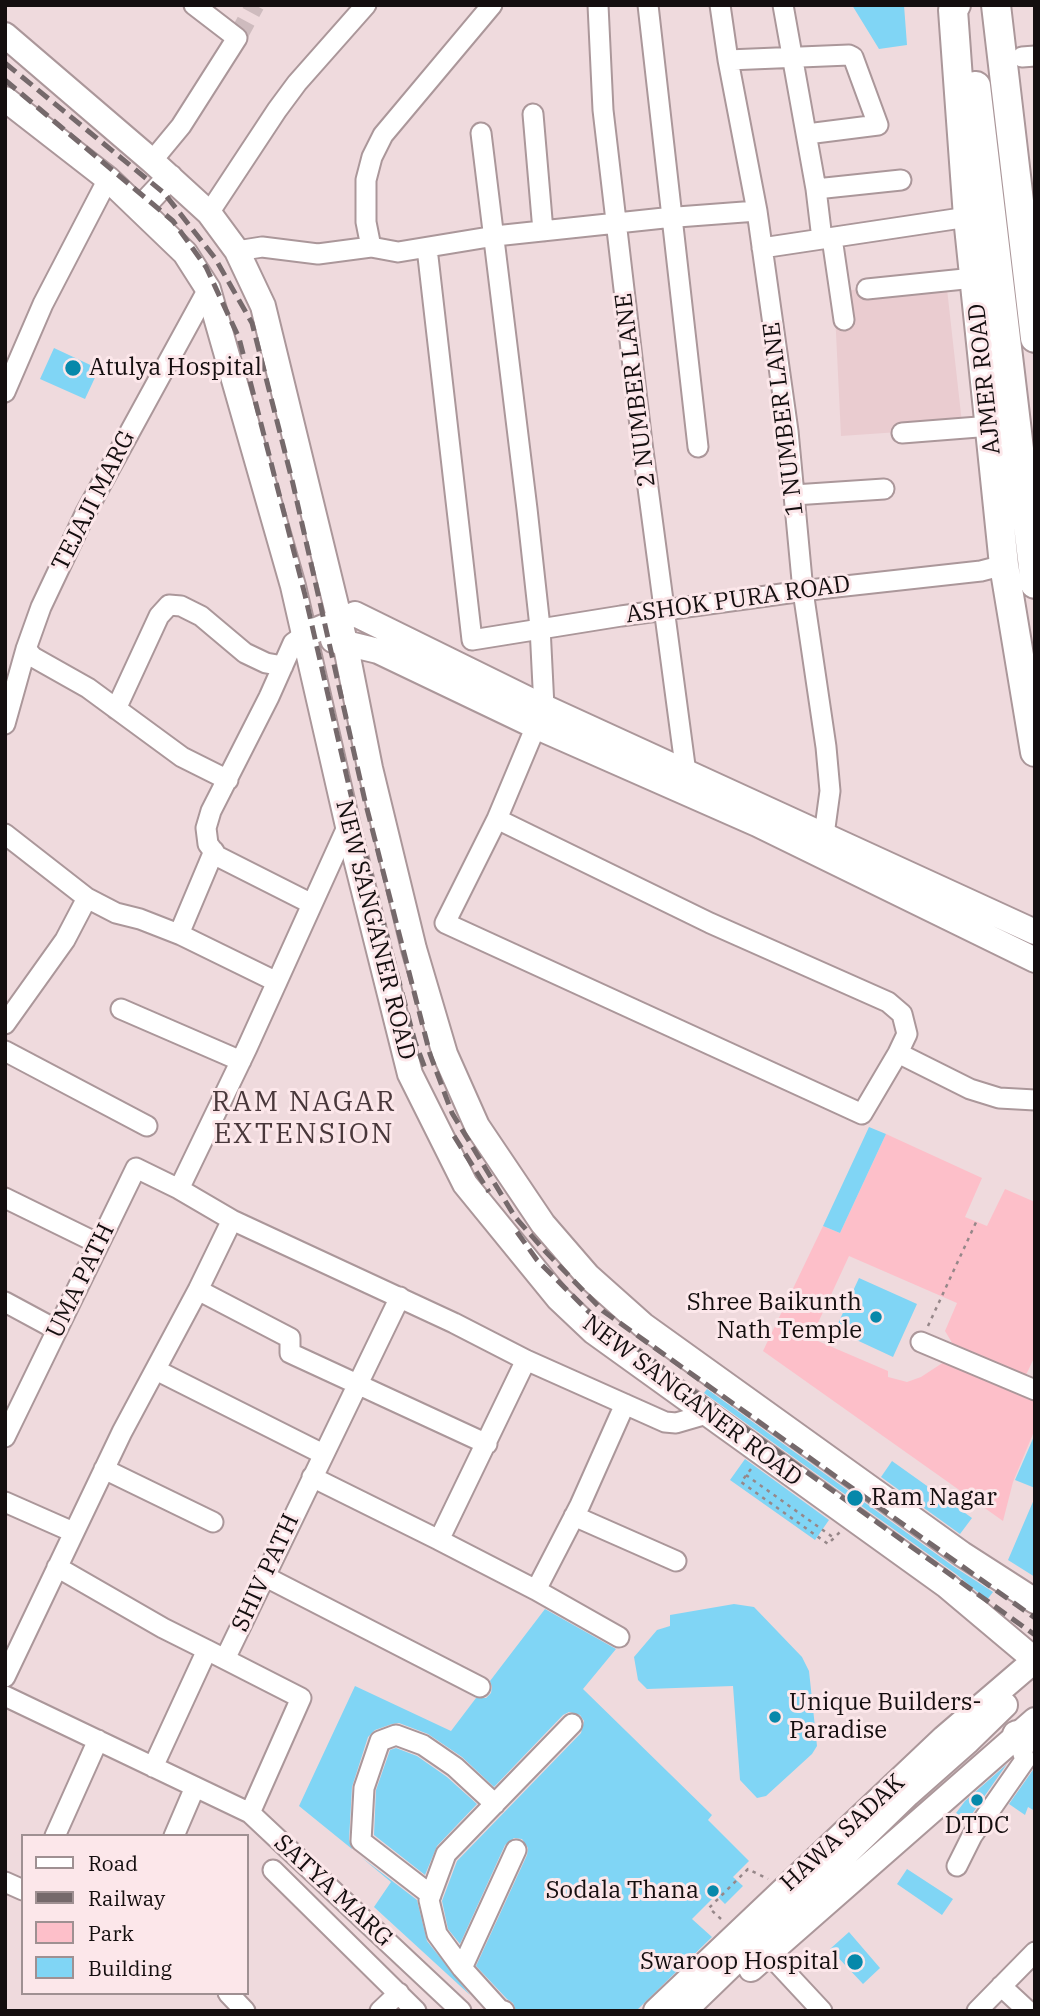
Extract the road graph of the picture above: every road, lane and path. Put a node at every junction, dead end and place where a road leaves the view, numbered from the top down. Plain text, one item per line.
1 (194, 5) edge
2 (366, 5) edge
3 (492, 5) edge
4 (598, 5) edge
5 (648, 5) edge
6 (720, 5) edge
7 (783, 5) edge
8 (996, 5) edge
9 (1015, 5) edge
10 (963, 7) edge
11 (5, 35) edge
12 (1028, 56) edge
13 (791, 57) junction
14 (728, 60) junction
15 (5, 99) edge
16 (533, 114) dead end
17 (481, 132) dead end
18 (807, 134) junction
19 (161, 169) junction
20 (1035, 173) edge
21 (108, 179) junction
22 (901, 180) dead end
23 (816, 189) junction
24 (140, 209) junction
25 (757, 211) junction
26 (209, 213) junction
27 (673, 217) junction
28 (968, 217) junction
29 (617, 223) junction
30 (543, 231) junction
31 (495, 236) junction
32 (827, 238) junction
33 (371, 247) junction
34 (427, 248) junction
35 (762, 248) junction
36 (237, 251) junction
37 (974, 278) junction
38 (208, 289) junction
39 (867, 289) dead end
40 (844, 320) dead end
41 (1035, 338) edge
42 (5, 392) edge
43 (990, 426) junction
44 (902, 433) dead end
45 (698, 447) dead end
46 (884, 489) dead end
47 (794, 495) junction
48 (1004, 565) junction
49 (1035, 583) edge
50 (803, 591) junction
51 (664, 610) junction
52 (540, 627) junction
53 (342, 632) junction
54 (304, 635) junction
55 (26, 649) junction
56 (283, 666) junction
57 (116, 709) junction
58 (540, 717) junction
59 (5, 724) edge
60 (1035, 752) edge
61 (686, 773) junction
62 (228, 780) junction
63 (497, 819) junction
64 (348, 825) junction
65 (5, 834) edge
66 (824, 835) junction
67 (214, 851) junction
68 (87, 898) junction
69 (312, 904) junction
70 (1035, 932) edge
71 (179, 934) junction
72 (1035, 960) edge
73 (277, 982) junction
74 (121, 1009) dead end
75 (5, 1024) edge
76 (5, 1051) edge
77 (898, 1053) junction
78 (241, 1061) junction
79 (1035, 1100) edge
80 (147, 1126) dead end
81 (179, 1189) junction
82 (5, 1198) edge
83 (978, 1218) dead end
84 (232, 1220) junction
85 (99, 1244) junction
86 (198, 1290) junction
87 (400, 1297) junction
88 (5, 1302) edge
89 (57, 1330) junction
90 (921, 1342) joint
91 (526, 1360) junction
92 (156, 1370) junction
93 (356, 1385) junction
94 (1035, 1390) edge
95 (625, 1404) junction
96 (707, 1414) junction
97 (5, 1437) edge
98 (487, 1444) junction
99 (323, 1454) junction
100 (752, 1467) dead end
101 (104, 1469) junction
102 (746, 1475) junction
103 (312, 1477) junction
104 (5, 1502) edge
105 (574, 1516) junction
106 (851, 1519) junction
107 (213, 1522) dead end
108 (73, 1532) junction
109 (834, 1538) junction
110 (439, 1540) junction
111 (676, 1561) dead end
112 (57, 1567) junction
113 (264, 1576) junction
114 (536, 1590) junction
115 (1035, 1601) edge
116 (619, 1637) dead end
117 (207, 1650) junction
118 (225, 1659) junction
119 (1035, 1660) edge
120 (1035, 1672) edge
121 (5, 1677) edge
122 (480, 1687) dead end
123 (5, 1696) edge
124 (572, 1724) dead end
125 (1029, 1731) edge
126 (99, 1741) junction
127 (153, 1767) junction
128 (195, 1787) junction
129 (495, 1804) junction
130 (250, 1813) junction
131 (56, 1834) edge
132 (175, 1834) edge
133 (516, 1850) dead end
134 (957, 1866) dead end
135 (273, 1870) dead end
136 (5, 1882) edge
137 (784, 1888) junction
138 (21, 1889) edge
139 (431, 1895) junction
140 (737, 1934) junction
141 (767, 1952) junction
142 (1035, 1952) edge
143 (462, 1968) junction
144 (1001, 1986) junction
145 (399, 1993) junction
146 (230, 1995) edge
147 (245, 2011) edge
148 (380, 2011) edge
149 (416, 2011) edge
150 (461, 2011) edge
151 (504, 2011) edge
152 (656, 2011) edge
153 (684, 2011) edge
154 (708, 2011) edge
155 (822, 2011) edge
156 (977, 2011) edge
157 (1028, 2011) edge

1 - 19 street
2 - 26 street
3 - 33 street
4 - 29 street, 2 NUMBER LANE
5 - 27 street
6 - 14 street
7 - 13 street
8 - 41 highway
9 - 12 highway
10 - 28 highway, AJMER ROAD
10 - 49 highway
11 - 19 main road, NEW SANGANER ROAD
12 - 20 highway
13 - 14 street
13 - 18 street
13 - 18 street
14 - 25 street
15 - 21 main road, NEW SANGANER ROAD
16 - 30 street
17 - 31 street
18 - 23 street
19 - 24 main road
19 - 26 main road, NEW SANGANER ROAD
21 - 24 main road, NEW SANGANER ROAD
21 - 42 street
22 - 23 street
23 - 32 street
24 - 38 main road, NEW SANGANER ROAD
25 - 27 street
25 - 35 street, 1 NUMBER LANE
26 - 36 main road, NEW SANGANER ROAD
27 - 29 street
27 - 45 street
28 - 32 street
28 - 37 highway, AJMER ROAD
29 - 30 street
29 - 51 street, 2 NUMBER LANE
30 - 31 street
31 - 34 street
31 - 52 street
32 - 35 street
32 - 40 street
33 - 34 street
33 - 36 street
34 - 52 street, ASHOK PURA ROAD
35 - 47 street, 1 NUMBER LANE
36 - 53 main road, NEW SANGANER ROAD
37 - 39 street
37 - 43 highway, AJMER ROAD
38 - 54 main road, NEW SANGANER ROAD
38 - 55 street, TEJAJI MARG
43 - 44 street
43 - 48 highway, AJMER ROAD
46 - 47 street
47 - 50 street, 1 NUMBER LANE
48 - 50 street, ASHOK PURA ROAD
48 - 60 highway, AJMER ROAD
50 - 51 street, ASHOK PURA ROAD
50 - 66 street, 1 NUMBER LANE
51 - 52 street, ASHOK PURA ROAD
51 - 61 street, 2 NUMBER LANE
52 - 58 street
53 - 54 main road
53 - 58 main road
53 - 115 main road, NEW SANGANER ROAD
54 - 56 street
54 - 64 main road, NEW SANGANER ROAD
55 - 57 street
55 - 59 street, TEJAJI MARG
56 - 57 street
56 - 62 street
57 - 62 street
58 - 61 main road
58 - 63 street
58 - 72 main road
61 - 66 main road
62 - 67 street
63 - 77 street
63 - 77 street
64 - 69 street
64 - 96 main road, NEW SANGANER ROAD
65 - 68 street
66 - 70 main road
67 - 69 street
67 - 71 street
68 - 71 street
68 - 75 street
69 - 73 street
71 - 73 street
73 - 78 street
74 - 78 street
76 - 80 street
77 - 79 street
78 - 81 street
81 - 84 street
81 - 85 street, UMA PATH
82 - 85 street
83 - 90 path
84 - 86 street
84 - 87 street
85 - 89 street, UMA PATH
86 - 92 street
86 - 93 street
87 - 91 street
87 - 93 street, SHIV PATH
88 - 89 street
89 - 97 street, UMA PATH
90 - 94 street
91 - 95 street
91 - 98 street
92 - 99 street
92 - 101 street
93 - 98 street
93 - 99 street, SHIV PATH
95 - 96 street
95 - 105 street
96 - 106 main road, NEW SANGANER ROAD
98 - 110 street
99 - 103 street, SHIV PATH
100 - 102 path
101 - 107 street
101 - 108 street
102 - 109 path
102 - 109 path
103 - 110 street
103 - 113 street, SHIV PATH
104 - 108 street
105 - 111 street
105 - 114 street
106 - 109 path
106 - 119 main road, NEW SANGANER ROAD
108 - 112 street
110 - 114 street
112 - 117 street
112 - 121 street
113 - 118 street, SHIV PATH
113 - 122 street
114 - 116 street
117 - 118 street
117 - 127 street
118 - 130 street, SHIV PATH
119 - 137 main road, HAWA SADAK
120 - 153 main road
123 - 126 street, SATYA MARG
124 - 129 street
125 - 134 street
125 - 141 main road, HAWA SADAK
126 - 127 street, SATYA MARG
126 - 131 street
127 - 128 street, SATYA MARG
128 - 130 street, SATYA MARG
128 - 132 street
129 - 139 street
129 - 139 street
130 - 150 street, SATYA MARG
133 - 143 street
135 - 145 street
136 - 138 street
137 - 140 main road, HAWA SADAK
137 - 140 path
139 - 143 street
140 - 152 main road, HAWA SADAK
141 - 154 main road, HAWA SADAK
141 - 155 street
142 - 144 street
143 - 151 street
144 - 156 street
144 - 157 street
145 - 148 street
145 - 149 street
146 - 147 street

